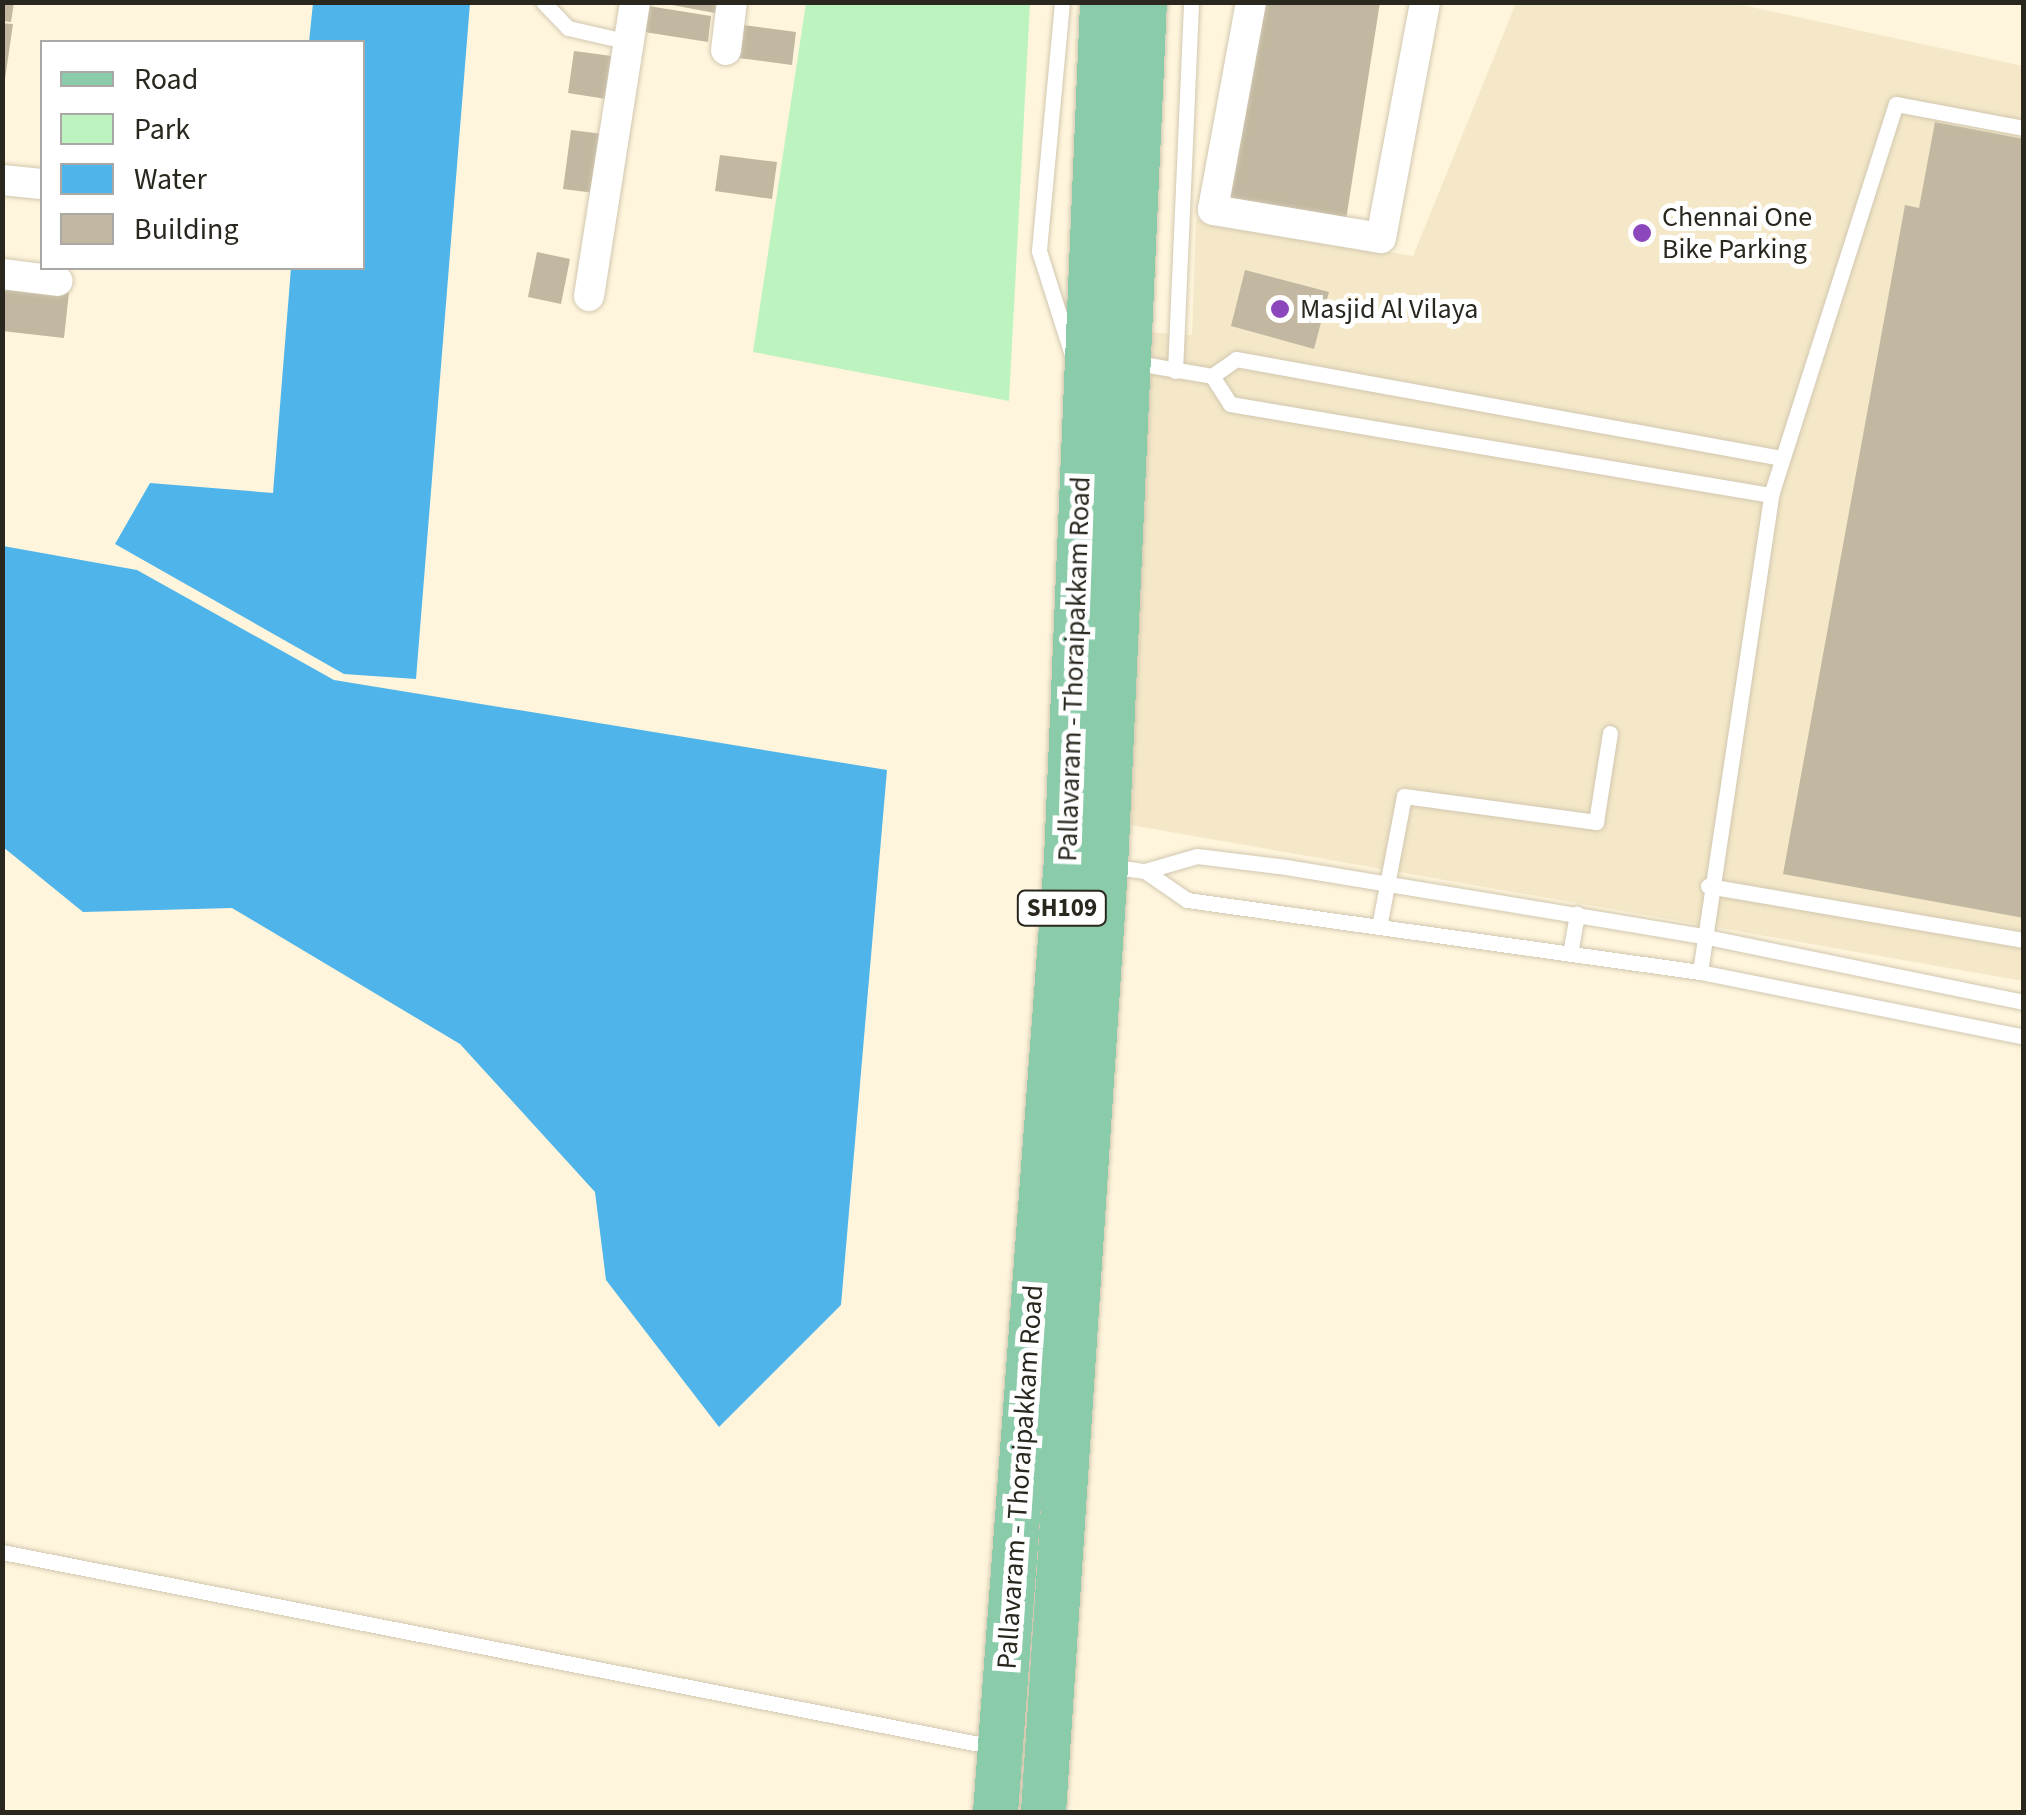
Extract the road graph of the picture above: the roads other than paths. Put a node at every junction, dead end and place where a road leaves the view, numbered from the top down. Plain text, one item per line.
1 (543, 2) edge
2 (636, 2) edge
3 (732, 2) edge
4 (1062, 2) edge
5 (1102, 2) edge
6 (1144, 2) edge
7 (1192, 2) edge
8 (1251, 2) edge
9 (1425, 2) edge
10 (629, 42) junction
11 (726, 50) dead end
12 (2024, 128) edge
13 (2, 180) edge
14 (40, 184) edge
15 (2, 274) edge
16 (58, 281) dead end
17 (589, 296) dead end
18 (1130, 362) junction
19 (1175, 371) junction
20 (1212, 376) junction
21 (1086, 390) junction
22 (1782, 458) junction
23 (1771, 495) junction
24 (1610, 734) dead end
25 (1106, 865) junction
26 (1388, 884) junction
27 (1708, 886) junction
28 (1578, 914) junction
29 (1379, 927) junction
30 (1707, 937) junction
31 (2024, 940) edge
32 (1570, 954) junction
33 (1700, 972) junction
34 (2024, 1002) edge
35 (2024, 1037) edge
36 (2, 1552) edge
37 (974, 1742) dead end
38 (995, 1812) edge
39 (1043, 1812) edge

1 - 10 lane
2 - 10 street
3 - 11 street
4 - 21 lane
5 - 21 main road, Pallavaram - Thoraipakkam Road / SH109
6 - 18 main road, Pallavaram - Thoraipakkam Road / SH109
7 - 19 lane
8 - 9 street
10 - 17 street
12 - 22 lane
13 - 14 street
15 - 16 street
18 - 19 lane
18 - 25 main road, Pallavaram - Thoraipakkam Road / SH109
19 - 20 lane
20 - 22 lane
20 - 23 lane
21 - 25 main road, Pallavaram - Thoraipakkam Road / SH109
22 - 23 lane
23 - 27 lane
24 - 26 lane
25 - 26 lane
25 - 29 lane
25 - 38 main road, Pallavaram - Thoraipakkam Road / SH109
25 - 39 main road, Pallavaram - Thoraipakkam Road / SH109
26 - 28 lane
26 - 29 lane
27 - 30 lane
27 - 31 lane
28 - 30 lane
28 - 32 lane
29 - 32 lane
30 - 33 lane
30 - 34 lane
32 - 33 lane
33 - 35 lane
36 - 37 lane

